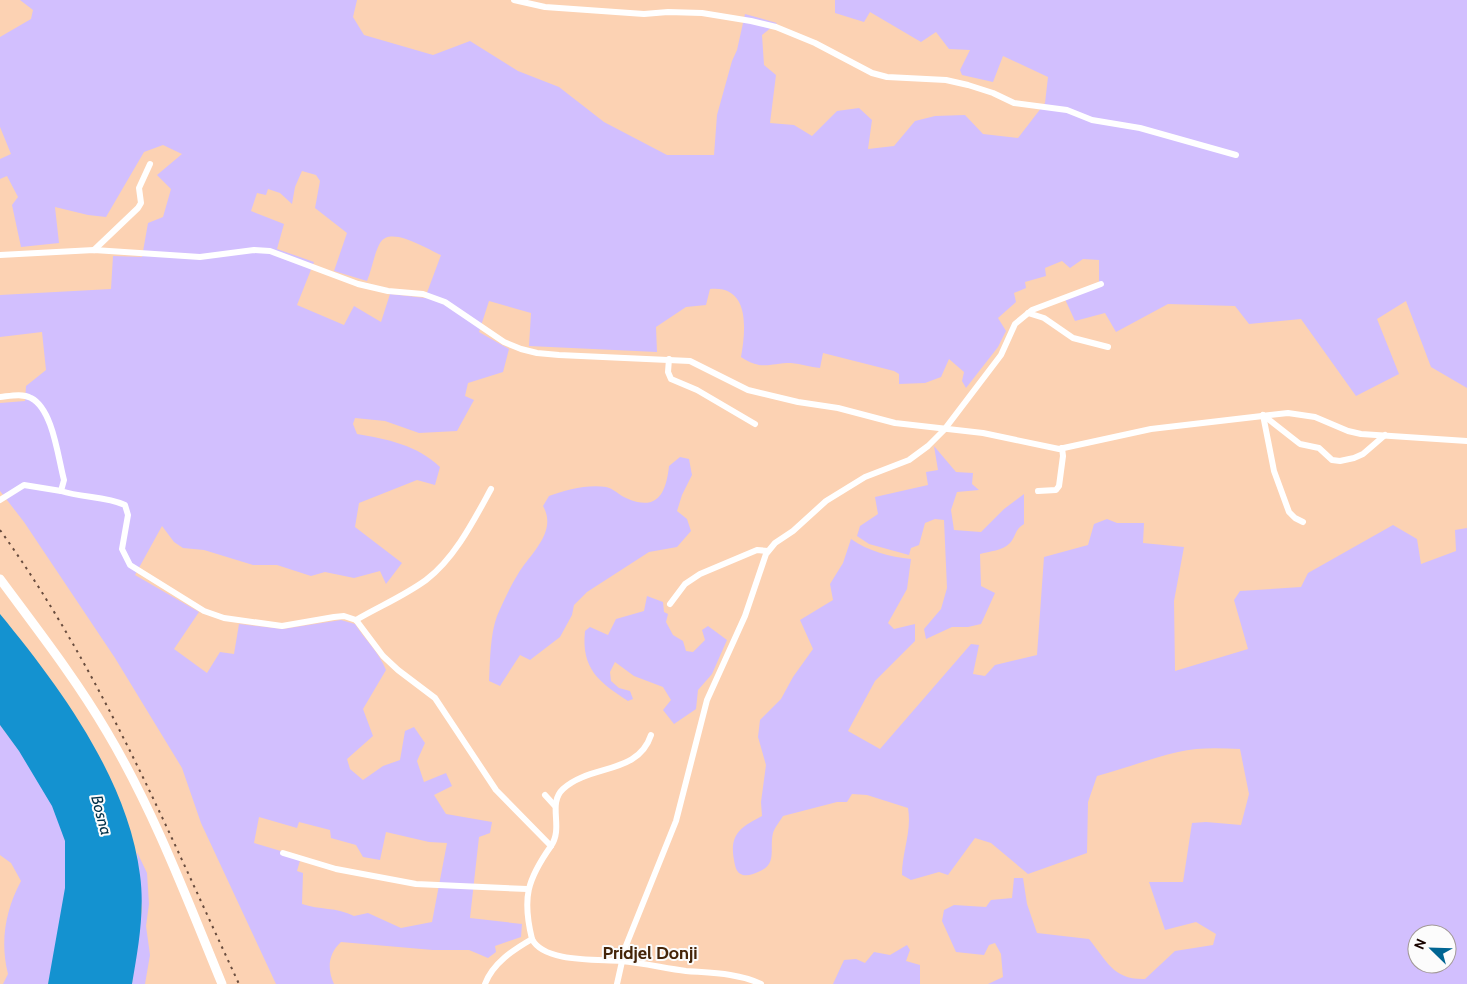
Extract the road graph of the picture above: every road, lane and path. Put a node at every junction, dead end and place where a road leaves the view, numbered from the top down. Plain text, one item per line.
1 (514, 0) edge
2 (1236, 156) dead end
3 (150, 164) dead end
4 (94, 250) junction
5 (0, 255) edge
6 (1101, 284) dead end
7 (1028, 313) junction
8 (1108, 347) dead end
9 (669, 360) junction
10 (0, 397) edge
11 (1263, 415) junction
12 (755, 424) dead end
13 (944, 430) junction
14 (1385, 435) junction
15 (1467, 441) edge
16 (1062, 448) junction
17 (491, 489) dead end
18 (60, 491) junction
19 (1038, 491) dead end
20 (0, 500) edge
21 (1304, 522) dead end
22 (768, 551) junction
23 (0, 580) edge
24 (670, 604) dead end
25 (356, 620) junction
26 (651, 735) dead end
27 (545, 795) dead end
28 (555, 806) junction
29 (551, 846) junction
30 (283, 853) dead end
31 (527, 889) junction
32 (532, 939) junction
33 (621, 961) junction
34 (222, 984) edge
35 (485, 984) edge
36 (617, 984) edge
37 (761, 984) edge

1 - 2 street
3 - 4 street
4 - 5 street
4 - 9 street
6 - 7 street
7 - 8 street
7 - 13 street
9 - 12 street
9 - 13 street
10 - 18 street
11 - 14 street
11 - 14 street
11 - 16 street
11 - 21 street
13 - 16 street
13 - 22 street
14 - 15 street
16 - 19 street
17 - 25 street
18 - 20 street
18 - 25 street
22 - 24 street
22 - 33 street
23 - 34 main road
25 - 29 street
26 - 28 street
27 - 28 street
28 - 29 street
29 - 31 street
30 - 31 street
31 - 32 street
32 - 33 street
32 - 35 street
33 - 36 street
33 - 37 street

